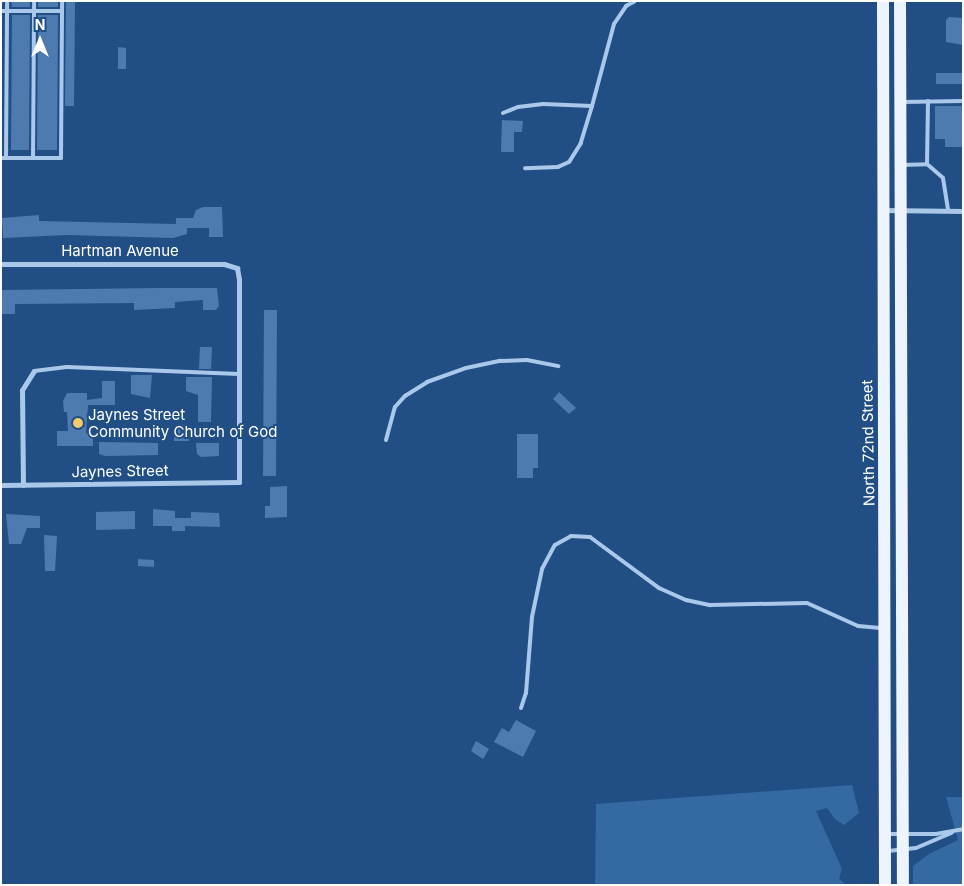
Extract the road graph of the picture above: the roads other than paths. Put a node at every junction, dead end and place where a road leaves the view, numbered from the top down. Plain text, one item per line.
1 (7, 1) edge
2 (34, 1) edge
3 (62, 1) edge
4 (635, 1) edge
5 (883, 1) edge
6 (900, 1) edge
7 (4, 11) edge
8 (34, 11) junction
9 (62, 11) junction
10 (928, 101) junction
11 (963, 101) edge
12 (900, 102) junction
13 (592, 106) junction
14 (503, 113) dead end
15 (3, 158) edge
16 (34, 158) junction
17 (927, 164) junction
18 (900, 165) junction
19 (525, 168) dead end
20 (882, 210) junction
21 (900, 210) junction
22 (948, 211) junction
23 (963, 211) edge
24 (1, 264) edge
25 (558, 366) dead end
26 (34, 371) joint
27 (239, 374) junction
28 (386, 440) dead end
29 (1, 485) edge
30 (23, 485) junction
31 (885, 628) junction
32 (521, 708) dead end
33 (961, 830) edge
34 (885, 834) junction
35 (903, 834) junction
36 (885, 851) junction
37 (903, 851) junction
38 (885, 885) edge
39 (903, 885) edge

1 - 7 lane
2 - 8 lane
3 - 9 lane
4 - 13 lane
5 - 20 main road, North 72nd Street
6 - 12 main road
7 - 8 lane
7 - 15 lane
8 - 9 lane
8 - 16 lane
9 - 16 lane
10 - 11 lane
10 - 12 lane
10 - 17 lane
12 - 18 main road
13 - 14 lane
13 - 19 lane
15 - 16 lane
17 - 18 lane
17 - 22 lane
18 - 21 main road
20 - 21 street
20 - 31 main road, North 72nd Street
21 - 22 street
21 - 35 main road
22 - 23 street
24 - 27 street, Hartman Avenue
25 - 28 lane
26 - 27 lane
26 - 30 street
27 - 30 street, Jaynes Street
29 - 30 street, Jaynes Street
31 - 32 lane
31 - 34 main road, North 72nd Street
33 - 35 lane
33 - 37 lane
34 - 35 lane
34 - 36 main road, North 72nd Street
35 - 37 main road
36 - 37 lane
36 - 38 main road, North 72nd Street
37 - 39 main road

